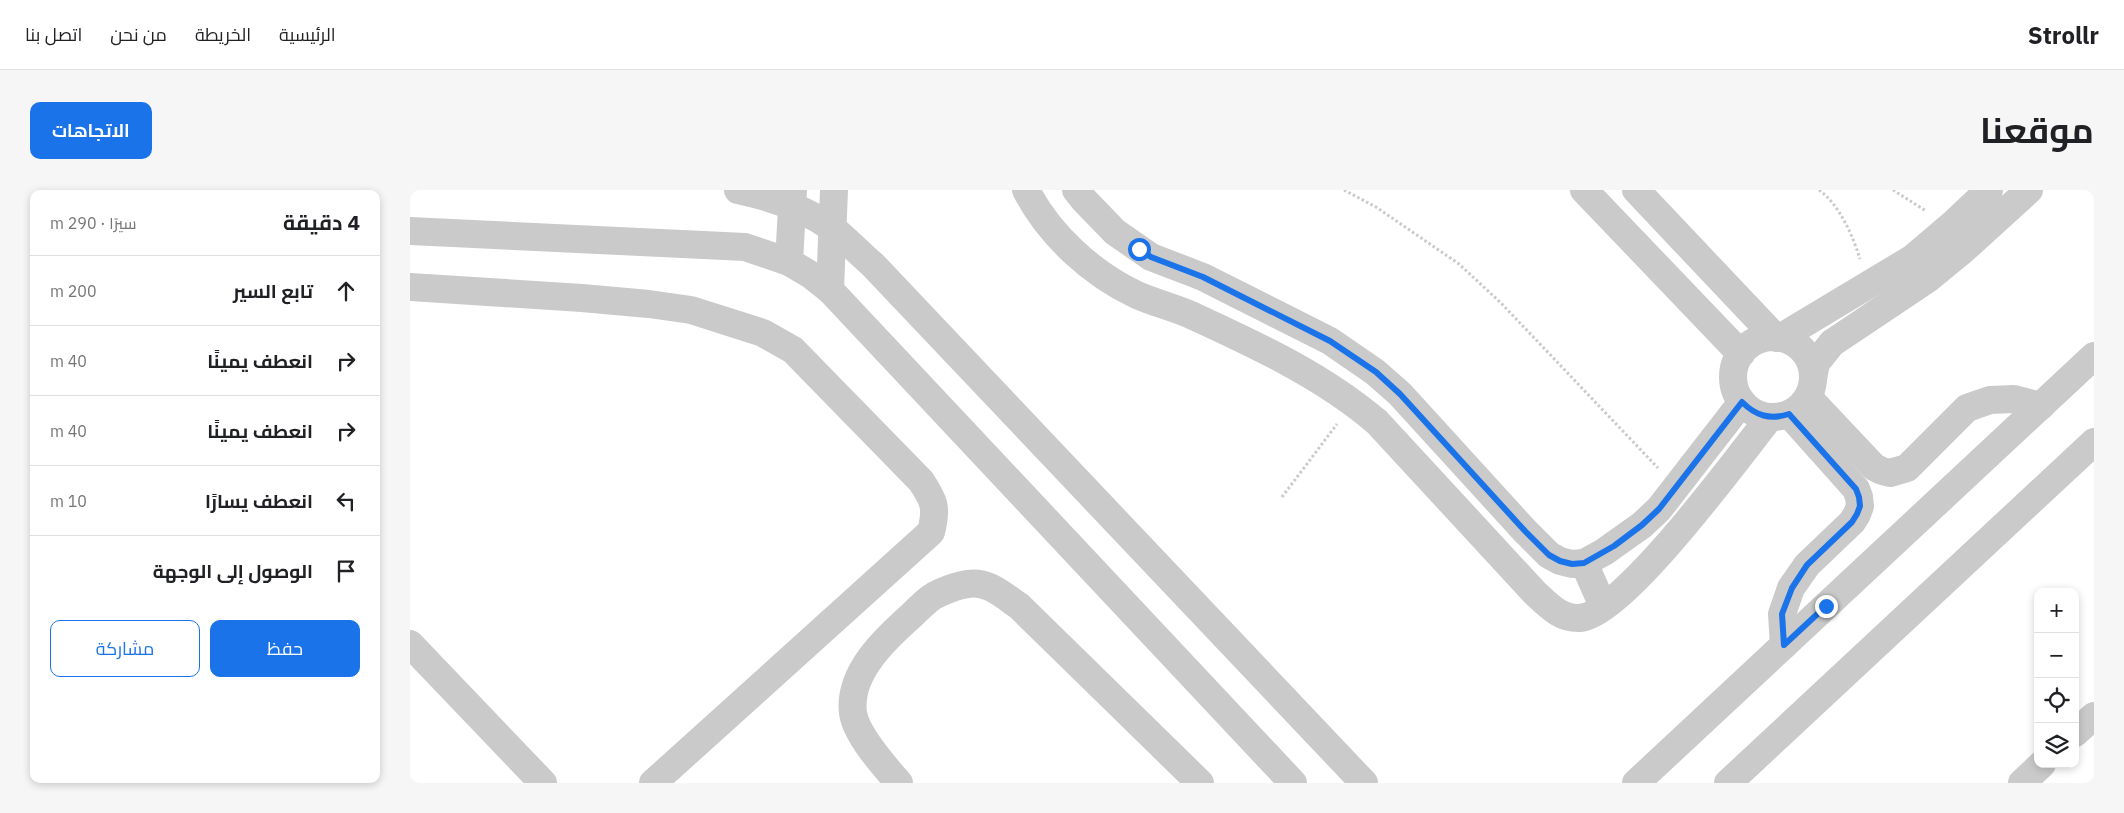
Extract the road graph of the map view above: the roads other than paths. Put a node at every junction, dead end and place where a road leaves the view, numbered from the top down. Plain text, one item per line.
1 (738, 190) edge
2 (834, 190) edge
3 (1026, 190) edge
4 (1076, 190) edge
5 (1584, 190) edge
6 (1636, 190) edge
7 (1989, 190) edge
8 (2029, 190) edge
9 (792, 198) edge
10 (1665, 220) junction
11 (832, 228) junction
12 (410, 232) edge
13 (1637, 245) junction
14 (790, 262) junction
15 (1921, 268) junction
16 (1203, 277) junction
17 (410, 287) edge
18 (830, 290) junction
19 (1189, 314) junction
20 (1778, 338) junction
21 (1330, 341) junction
22 (1741, 354) junction
23 (2090, 368) edge
24 (1311, 374) junction
25 (1742, 402) junction
26 (1795, 402) junction
27 (2040, 406) junction
28 (1443, 441) junction
29 (2094, 442) edge
30 (1419, 468) junction
31 (1525, 531) junction
32 (1549, 555) junction
33 (1504, 559) junction
34 (1584, 563) junction
35 (1535, 593) junction
36 (1604, 606) junction
37 (410, 644) edge
38 (1784, 645) junction
39 (2094, 716) edge
40 (2079, 730) edge
41 (2038, 768) edge
42 (542, 783) edge
43 (653, 783) edge
44 (899, 783) edge
45 (1200, 783) edge
46 (1293, 783) edge
47 (1364, 783) edge
48 (1636, 783) edge
49 (1728, 783) edge
50 (2022, 783) edge

1 - 9 street
2 - 11 street
3 - 19 street
4 - 16 street
5 - 13 street
6 - 10 street
7 - 15 street
8 - 15 street
9 - 11 street
9 - 14 street
10 - 13 street
10 - 20 street
11 - 18 street
11 - 47 street
12 - 14 street
13 - 22 street
14 - 18 street
15 - 20 street
15 - 26 street
16 - 19 street
16 - 21 street
17 - 43 street
18 - 46 street
19 - 24 street
20 - 22 street
20 - 26 street
21 - 24 street
21 - 28 street
22 - 25 street
23 - 27 street
24 - 30 street
25 - 26 street
25 - 34 street
26 - 27 street
26 - 36 street
26 - 38 street
27 - 38 street
28 - 30 street
28 - 31 street
29 - 49 street
30 - 33 street
31 - 32 street
31 - 33 street
32 - 34 street
32 - 35 street
33 - 35 street
34 - 36 street
35 - 36 street
37 - 42 street
38 - 48 street
39 - 40 street
41 - 50 street
44 - 45 street

